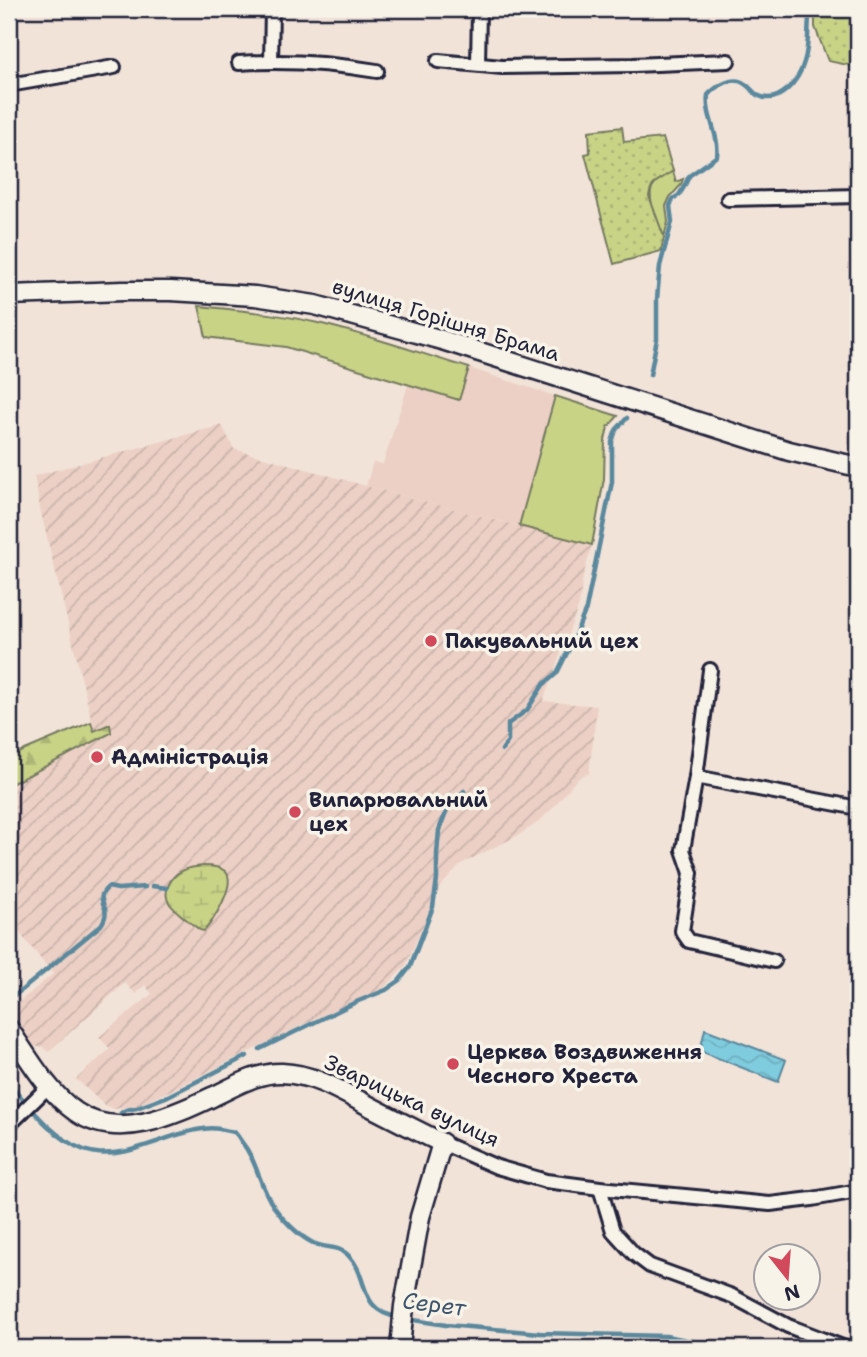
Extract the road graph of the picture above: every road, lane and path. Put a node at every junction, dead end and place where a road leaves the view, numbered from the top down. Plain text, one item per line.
1 (272, 9) edge
2 (479, 9) edge
3 (438, 61) dead end
4 (728, 61) dead end
5 (271, 62) junction
6 (239, 63) dead end
7 (478, 64) junction
8 (114, 67) dead end
9 (377, 71) dead end
10 (9, 85) edge
11 (858, 196) edge
12 (728, 199) dead end
13 (9, 295) edge
14 (858, 467) edge
15 (710, 670) dead end
16 (696, 777) junction
17 (858, 808) edge
18 (775, 961) dead end
19 (9, 1030) edge
20 (49, 1086) junction
21 (9, 1125) edge
22 (442, 1143) junction
23 (600, 1188) junction
24 (858, 1191) edge
25 (400, 1348) edge
26 (845, 1348) edge

1 - 5 street
2 - 7 street
3 - 7 street
4 - 7 street
5 - 6 street
5 - 9 street
8 - 10 street
11 - 12 street
13 - 14 street, вулиця Горішня Брама
15 - 16 street
16 - 17 street
16 - 18 street
19 - 20 street, Зварицька вулиця
20 - 21 street
20 - 22 street, Зварицька вулиця
22 - 23 street, Зварицька вулиця
22 - 25 street
23 - 24 street, Зварицька вулиця
23 - 26 street

